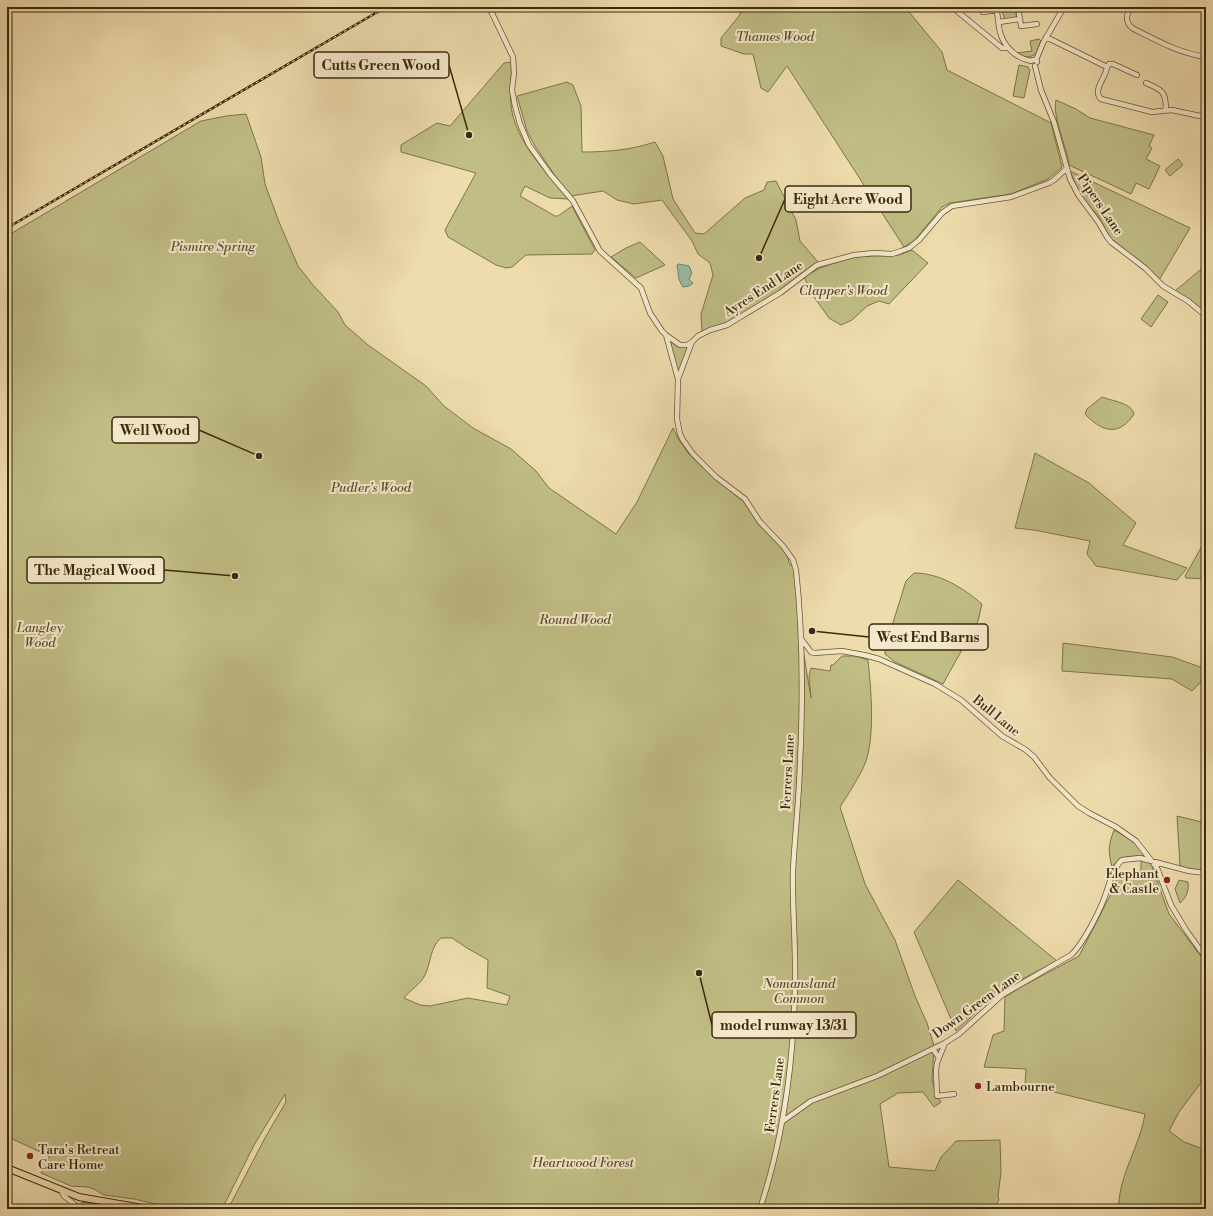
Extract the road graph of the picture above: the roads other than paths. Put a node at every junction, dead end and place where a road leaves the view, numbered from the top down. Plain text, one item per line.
1 (489, 7) edge
2 (952, 7) edge
3 (1064, 7) edge
4 (1131, 7) edge
5 (996, 8) edge
6 (983, 12) dead end
7 (999, 22) junction
8 (1037, 24) dead end
9 (1046, 37) junction
10 (1008, 48) junction
11 (1206, 57) edge
12 (1034, 62) junction
13 (1107, 67) junction
14 (1137, 75) dead end
15 (1146, 83) dead end
16 (1166, 110) junction
17 (1206, 114) edge
18 (1066, 169) junction
19 (1206, 316) edge
20 (666, 335) junction
21 (692, 342) junction
22 (678, 379) junction
23 (802, 640) junction
24 (1152, 860) junction
25 (1206, 873) edge
26 (1206, 958) edge
27 (945, 1043) junction
28 (933, 1048) junction
29 (939, 1058) junction
30 (954, 1094) dead end
31 (783, 1121) junction
32 (7, 1168) edge
33 (61, 1190) junction
34 (80, 1209) edge
35 (148, 1209) edge
36 (760, 1209) edge

1 - 20 street
2 - 10 street
3 - 9 street
4 - 11 street
5 - 6 street
5 - 7 street
7 - 8 street
7 - 10 street
9 - 12 street
9 - 13 street
10 - 12 street
12 - 18 street, Pipers Lane
13 - 14 street
13 - 16 street
15 - 16 street
16 - 17 street
18 - 19 street, Pipers Lane
18 - 21 street, Ayres End Lane
20 - 21 street
20 - 22 street, Ferrers Lane
21 - 22 street, Ferrers Lane
22 - 23 street, Ferrers Lane
23 - 24 street, Bull Lane
23 - 31 street, Ferrers Lane
24 - 25 street, Down Green Lane
24 - 26 street
24 - 27 street, Down Green Lane
27 - 28 street, Down Green Lane
27 - 29 street
28 - 29 street
28 - 31 street, Down Green Lane
29 - 30 street
31 - 36 street, Ferrers Lane
32 - 33 main road
33 - 34 street
33 - 35 main road

